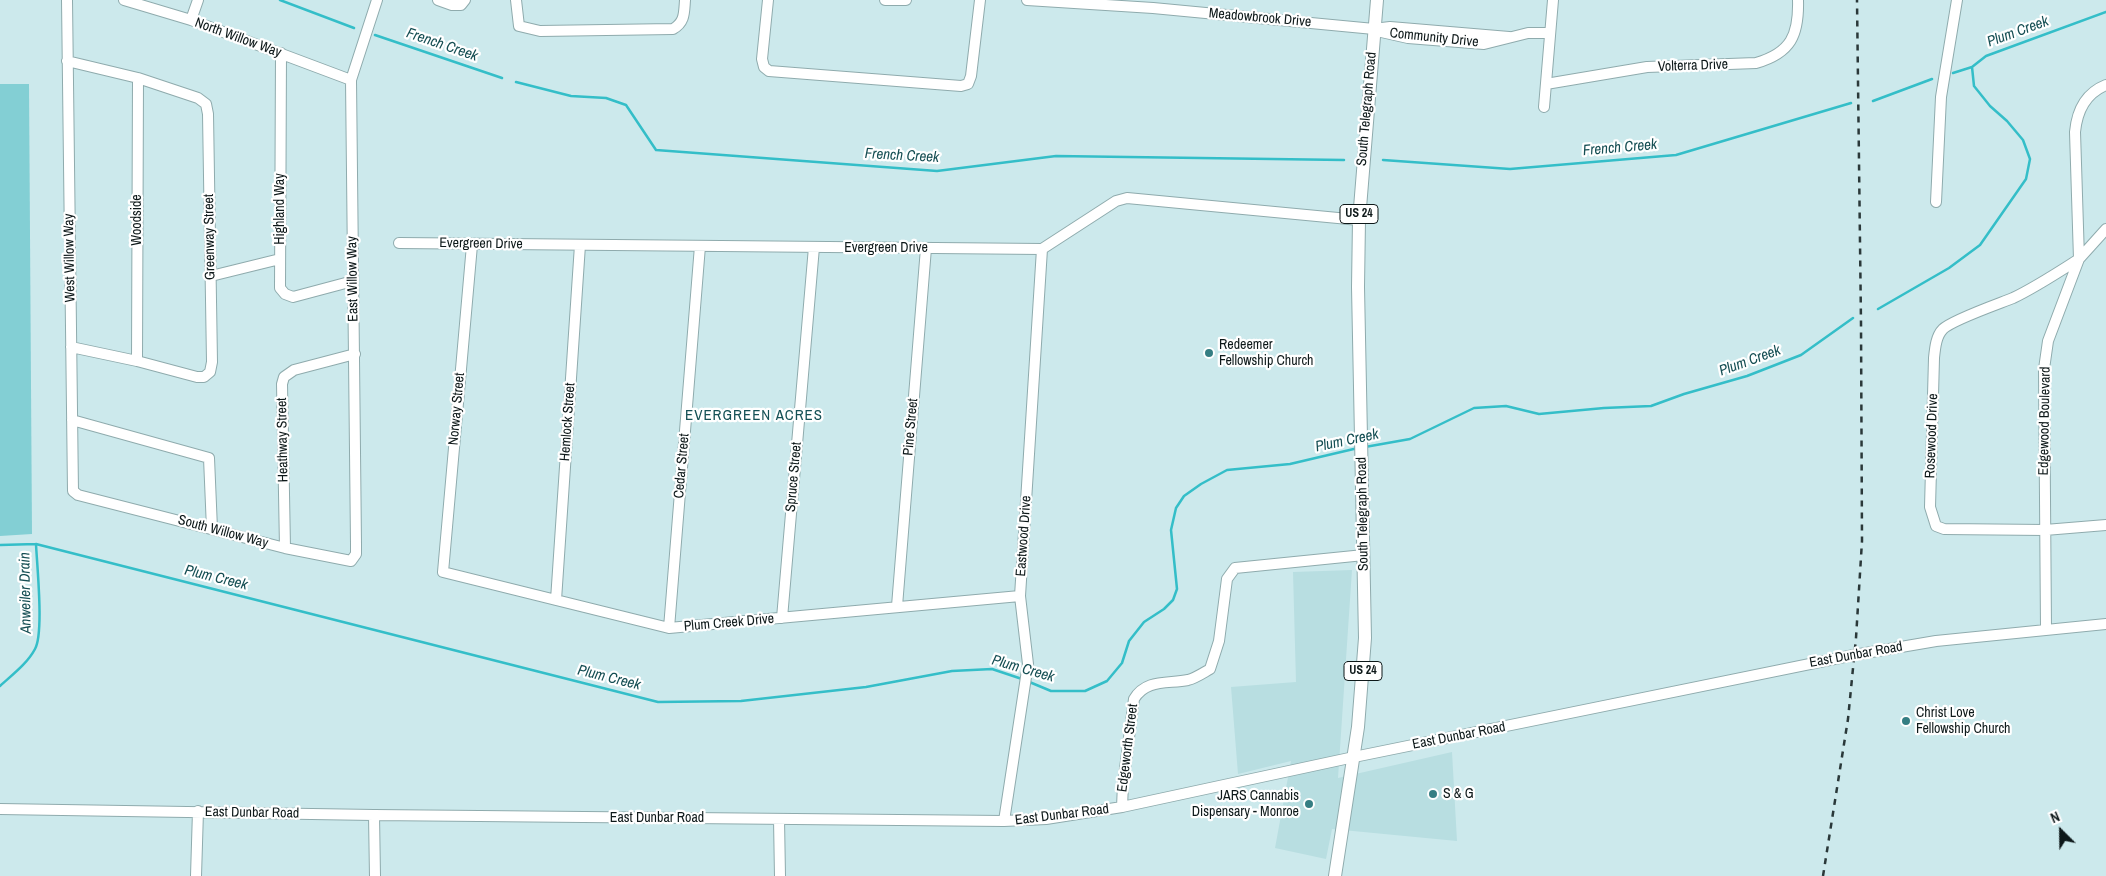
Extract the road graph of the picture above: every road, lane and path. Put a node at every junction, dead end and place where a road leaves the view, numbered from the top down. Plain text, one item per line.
1 (67, 0) edge
2 (124, 0) edge
3 (198, 0) edge
4 (377, 0) edge
5 (438, 0) edge
6 (516, 0) edge
7 (685, 0) edge
8 (768, 0) edge
9 (885, 0) edge
10 (906, 0) edge
11 (980, 0) edge
12 (1027, 0) edge
13 (1377, 0) edge
14 (1553, 0) edge
15 (1798, 0) edge
16 (1957, 0) edge
17 (463, 3) edge
18 (1153, 4) edge
19 (191, 20) junction
20 (1374, 29) junction
21 (1550, 33) junction
22 (281, 53) junction
23 (67, 61) junction
24 (138, 78) junction
25 (351, 80) junction
26 (1546, 84) junction
27 (2106, 85) edge
28 (1544, 106) dead end
29 (1936, 202) dead end
30 (1359, 220) junction
31 (2106, 229) edge
32 (399, 243) dead end
33 (472, 245) junction
34 (580, 245) junction
35 (700, 246) junction
36 (814, 247) junction
37 (926, 248) junction
38 (1042, 249) junction
39 (2079, 259) junction
40 (280, 260) junction
41 (211, 276) junction
42 (352, 281) junction
43 (71, 347) junction
44 (355, 354) junction
45 (137, 361) junction
46 (72, 420) junction
47 (96, 500) joint
48 (2106, 526) edge
49 (212, 529) junction
50 (2045, 530) junction
51 (285, 548) junction
52 (1364, 555) junction
53 (351, 561) joint
54 (443, 572) joint
55 (1020, 596) junction
56 (556, 600) junction
57 (897, 606) junction
58 (782, 618) junction
59 (2106, 624) edge
60 (669, 628) junction
61 (2046, 630) junction
62 (1354, 757) junction
63 (1122, 807) junction
64 (0, 809) edge
65 (198, 811) junction
66 (374, 815) junction
67 (779, 819) junction
68 (1004, 821) junction
69 (196, 876) edge
70 (374, 876) edge
71 (780, 876) edge
72 (1335, 876) edge

1 - 23 street, West Willow Way
2 - 19 street, North Willow Way
3 - 19 street
4 - 25 street, East Willow Way
5 - 17 street
6 - 7 street
8 - 11 street
9 - 10 street
12 - 18 street, Meadowbrook Drive
13 - 20 main road, South Telegraph Road / US 24
14 - 21 street
15 - 26 street, Volterra Drive
16 - 29 street
18 - 20 street, Meadowbrook Drive
19 - 22 street, North Willow Way
20 - 21 street, Community Drive
20 - 30 main road, South Telegraph Road / US 24
21 - 26 street
22 - 25 street, North Willow Way
22 - 40 street, Highland Way
23 - 24 street, Greenway Street
23 - 43 street, West Willow Way
24 - 41 street, Greenway Street
24 - 45 street, Woodside
25 - 42 street, East Willow Way
26 - 28 street
27 - 39 street
30 - 38 street
30 - 52 main road, South Telegraph Road / US 24
31 - 39 street, Edgewood Boulevard
32 - 33 street, Evergreen Drive
33 - 34 street, Evergreen Drive
33 - 54 street, Norway Street
34 - 35 street, Evergreen Drive
34 - 56 street, Hemlock Street
35 - 36 street, Evergreen Drive
35 - 60 street, Cedar Street
36 - 37 street, Evergreen Drive
36 - 58 street, Spruce Street
37 - 38 street, Evergreen Drive
37 - 57 street, Pine Street
38 - 55 street, Eastwood Drive
39 - 50 street, Edgewood Boulevard
39 - 50 street, Rosewood Drive
40 - 41 street
40 - 42 street, Highland Way
41 - 45 street, Greenway Street
42 - 44 street, East Willow Way
43 - 45 street, Greenway Street
43 - 46 street, West Willow Way
44 - 51 street, Heathway Street
44 - 53 street, East Willow Way
46 - 47 street, West Willow Way
46 - 49 street
47 - 49 street, South Willow Way
48 - 50 street, Rosewood Drive
49 - 51 street, South Willow Way
50 - 61 street, Edgewood Boulevard
51 - 53 street, South Willow Way
52 - 62 main road, South Telegraph Road / US 24
52 - 63 street, Edgeworth Street
54 - 56 street, Plum Creek Drive
55 - 57 street, Plum Creek Drive
55 - 68 street, Eastwood Drive
56 - 60 street, Plum Creek Drive
57 - 58 street, Plum Creek Drive
58 - 60 street, Plum Creek Drive
59 - 61 street, East Dunbar Road
61 - 62 street, East Dunbar Road
62 - 63 street, East Dunbar Road
62 - 72 main road, South Telegraph Road / US 24
63 - 68 street, East Dunbar Road
64 - 65 street, East Dunbar Road
65 - 66 street, East Dunbar Road
65 - 69 street
66 - 67 street, East Dunbar Road
66 - 70 street
67 - 68 street, East Dunbar Road
67 - 71 street

